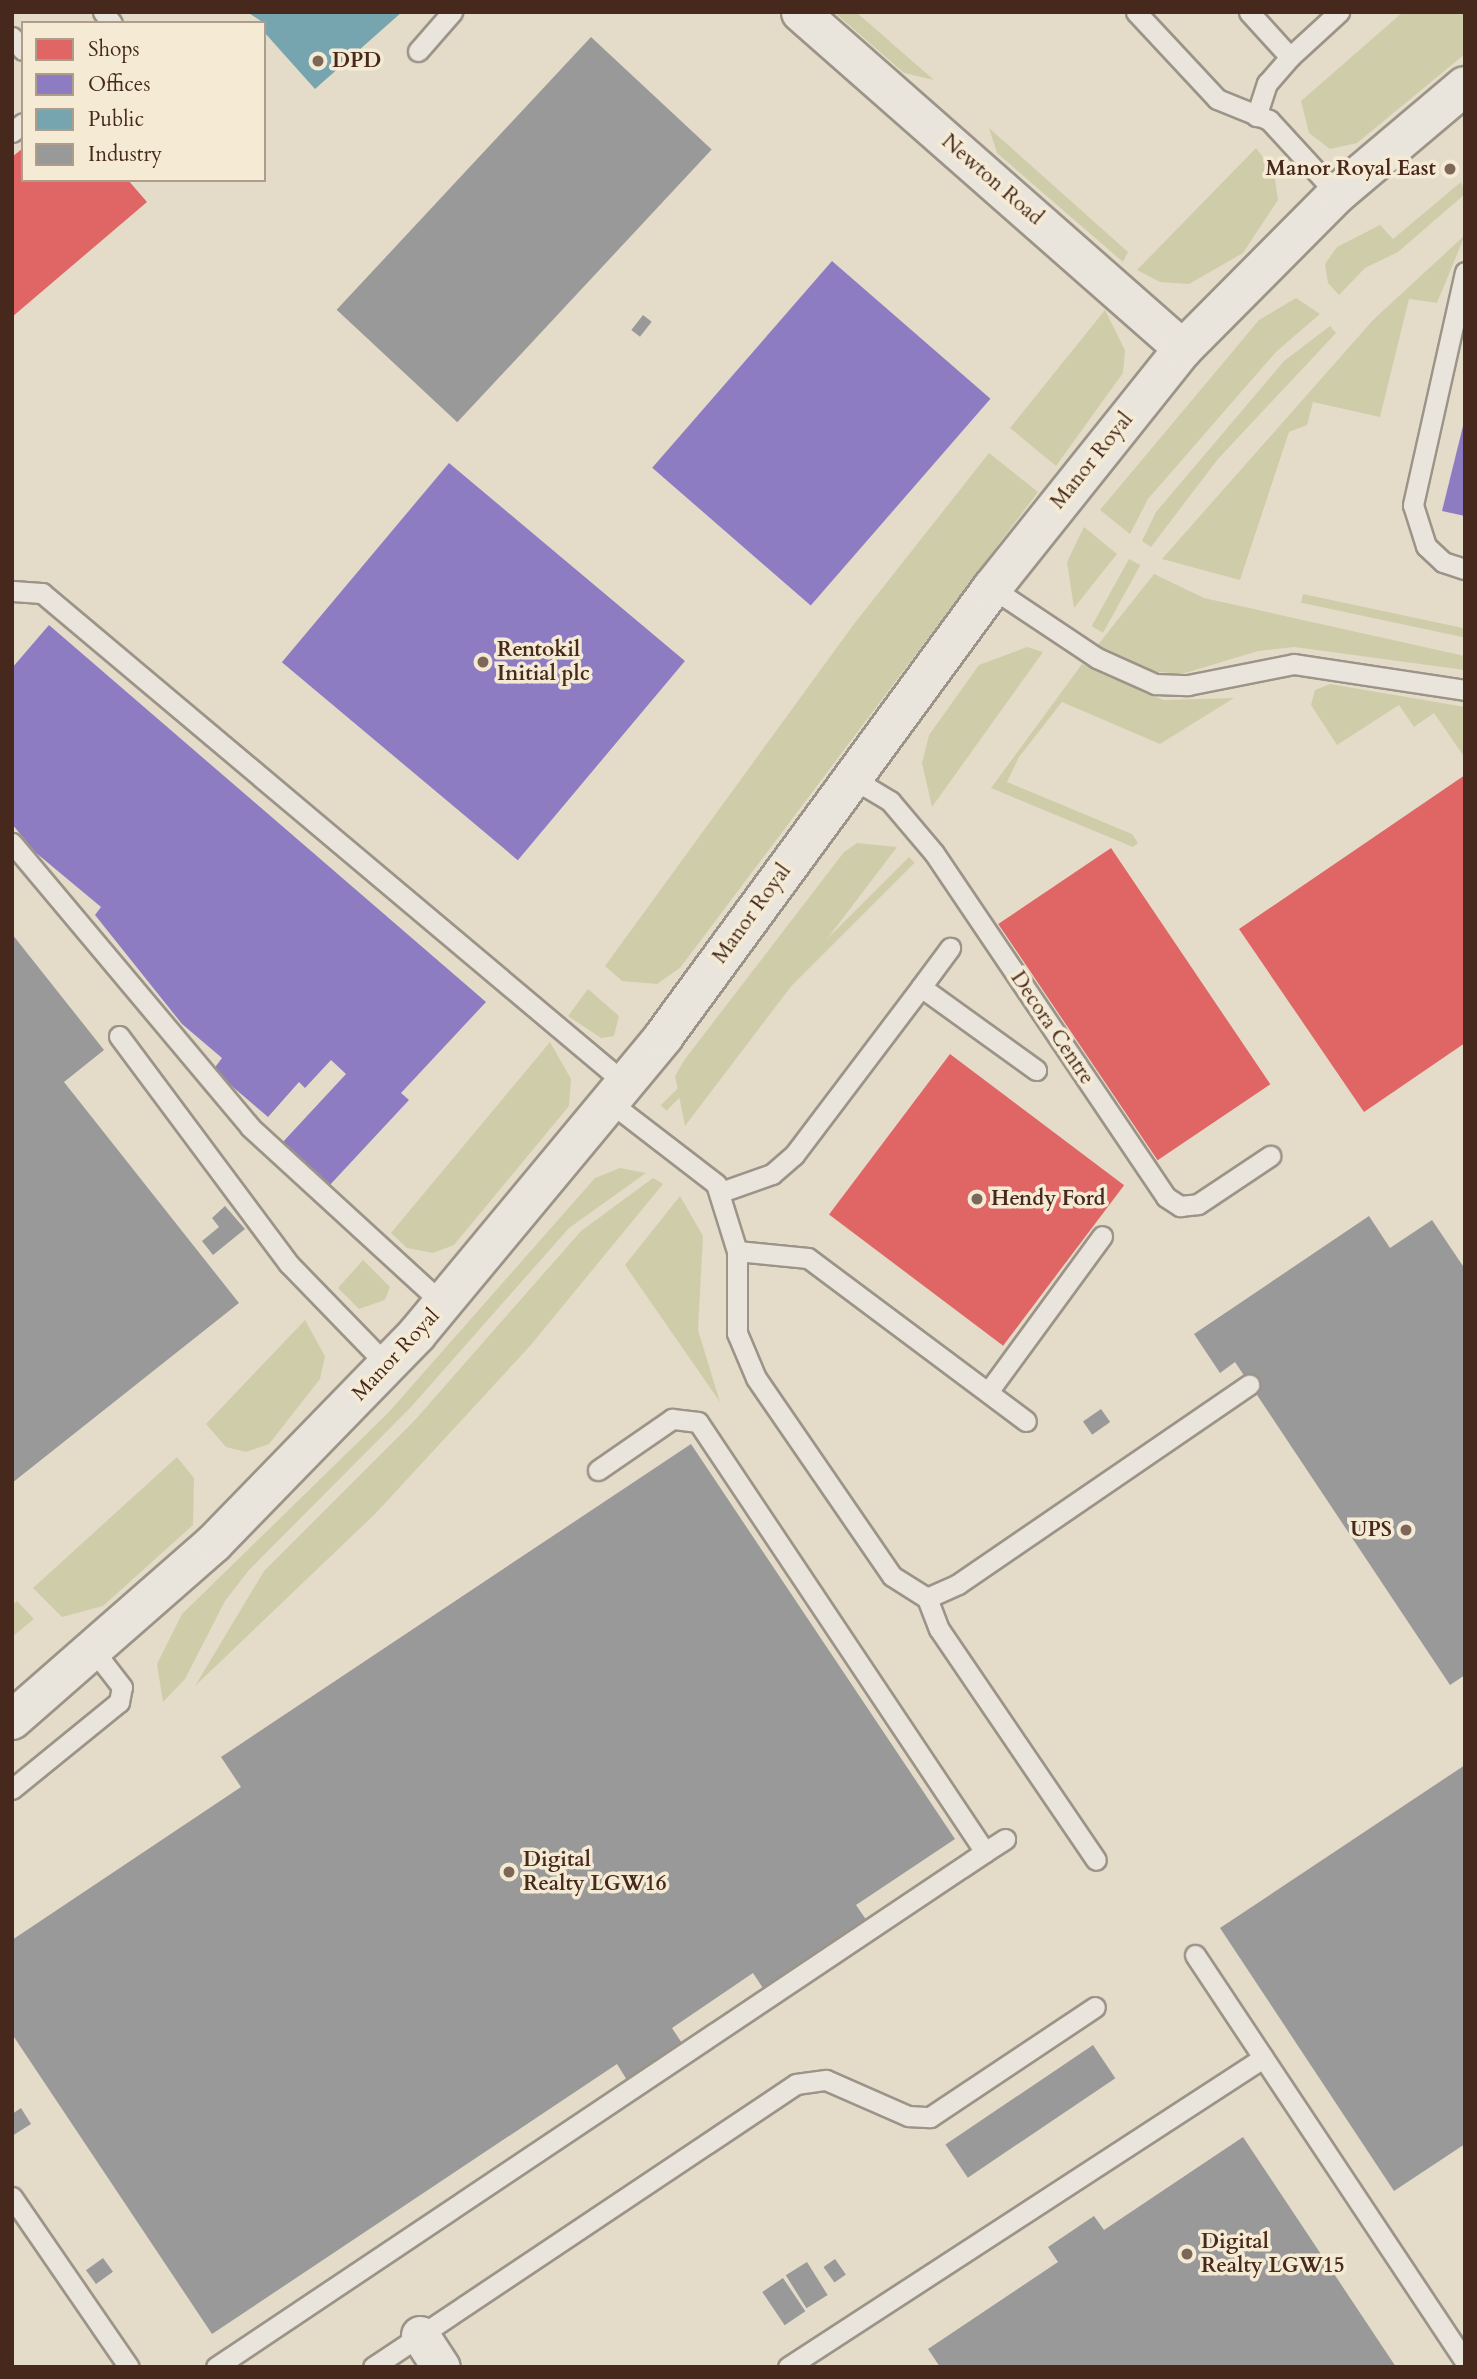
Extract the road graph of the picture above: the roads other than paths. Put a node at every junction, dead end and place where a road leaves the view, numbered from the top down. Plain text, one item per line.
1 (452, 12) edge
2 (800, 12) edge
3 (1136, 12) edge
4 (1249, 12) edge
5 (1339, 12) edge
6 (418, 51) dead end
7 (1290, 57) junction
8 (1465, 86) edge
9 (1256, 116) junction
10 (1337, 194) junction
11 (1465, 272) edge
12 (1183, 349) junction
13 (1465, 569) edge
14 (992, 588) junction
15 (12, 591) edge
16 (1465, 691) edge
17 (850, 777) junction
18 (12, 843) edge
19 (950, 948) dead end
20 (921, 987) junction
21 (119, 1036) dead end
22 (1036, 1070) dead end
23 (619, 1093) junction
24 (1270, 1156) dead end
25 (721, 1192) junction
26 (1102, 1236) dead end
27 (737, 1251) junction
28 (443, 1304) junction
29 (388, 1366) junction
30 (1249, 1385) dead end
31 (988, 1392) junction
32 (1026, 1421) dead end
33 (598, 1470) dead end
34 (927, 1598) junction
35 (93, 1651) junction
36 (12, 1720) edge
37 (12, 1789) edge
38 (1005, 1839) dead end
39 (985, 1852) junction
40 (1096, 1860) dead end
41 (1195, 1955) dead end
42 (1095, 2007) dead end
43 (1263, 2058) junction
44 (12, 2197) edge
45 (419, 2335) junction
46 (1465, 2362) edge
47 (129, 2367) edge
48 (216, 2367) edge
49 (373, 2367) edge
50 (441, 2367) edge
51 (788, 2367) edge

1 - 6 lane
2 - 12 street, Newton Road
3 - 9 lane
4 - 7 lane
5 - 7 lane
7 - 9 lane
8 - 10 street, Manor Royal
9 - 10 lane
10 - 12 street, Manor Royal
11 - 13 lane
12 - 14 street, Manor Royal
14 - 16 lane
14 - 17 street, Manor Royal
15 - 23 lane
17 - 23 street, Manor Royal
17 - 24 lane, Decora Centre
18 - 28 lane
19 - 20 lane
20 - 22 lane
20 - 25 lane
21 - 29 lane
23 - 25 lane
23 - 28 street, Manor Royal
25 - 27 lane
26 - 31 lane
27 - 31 lane
27 - 34 lane
28 - 29 street, Manor Royal
29 - 35 street, Manor Royal
30 - 34 lane
31 - 32 lane
33 - 39 lane
34 - 40 lane
35 - 36 street, Manor Royal
35 - 37 lane
38 - 39 lane
39 - 48 lane
41 - 43 lane
42 - 45 lane
43 - 46 lane
43 - 51 lane
44 - 47 lane
45 - 49 lane
45 - 50 street

